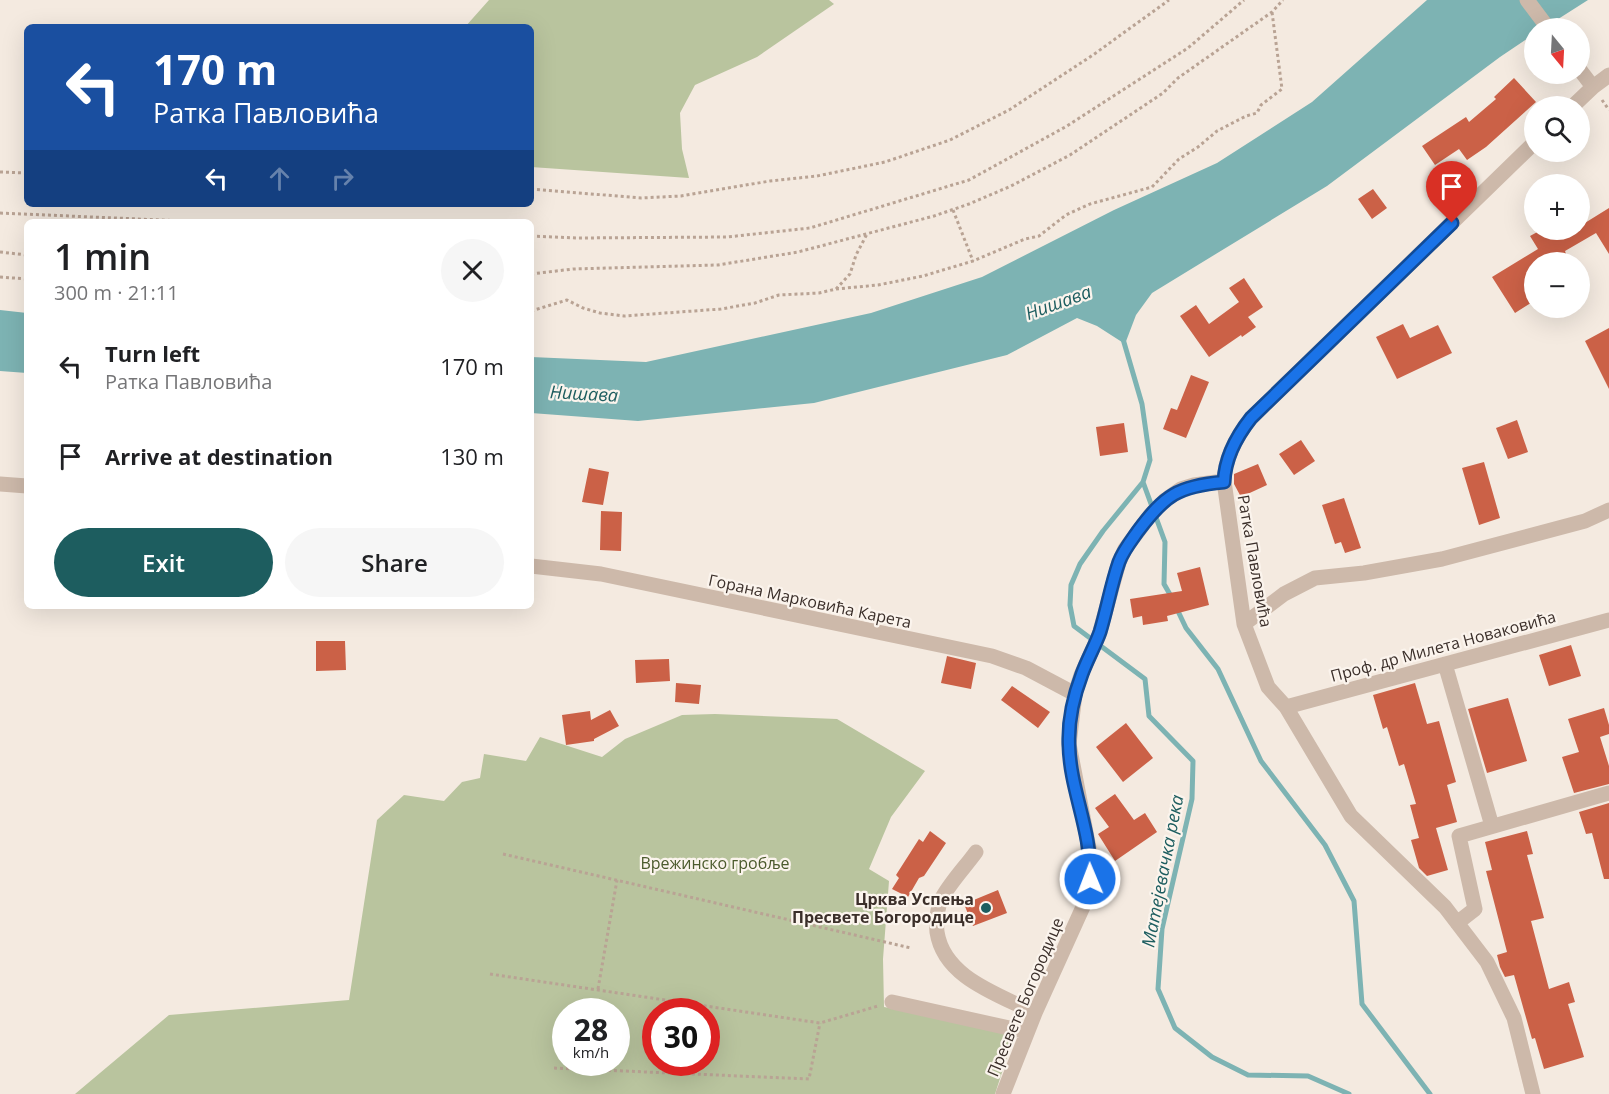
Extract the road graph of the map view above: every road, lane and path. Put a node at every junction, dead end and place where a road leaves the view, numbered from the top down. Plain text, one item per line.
1 (1168, 0) edge
2 (1244, 0) edge
3 (1283, 0) edge
4 (1527, 0) edge
5 (1272, 12) junction
6 (1540, 18) edge
7 (1609, 75) edge
8 (1590, 83) edge
9 (1593, 87) junction
10 (1584, 96) edge
11 (1524, 153) edge
12 (0, 172) edge
13 (24, 173) edge
14 (534, 189) edge
15 (953, 210) junction
16 (0, 213) edge
17 (138, 219) edge
18 (867, 234) junction
19 (534, 236) edge
20 (0, 252) edge
21 (24, 255) edge
22 (973, 261) junction
23 (534, 274) edge
24 (0, 277) edge
25 (24, 279) edge
26 (836, 289) junction
27 (534, 310) edge
28 (1224, 482) junction
29 (0, 484) edge
30 (24, 486) edge
31 (1609, 510) edge
32 (534, 566) edge
33 (1609, 620) edge
34 (1244, 624) junction
35 (1445, 664) junction
36 (1075, 694) junction
37 (1286, 707) junction
38 (1609, 793) edge
39 (1492, 826) junction
40 (976, 852) dead end
41 (503, 854) dead end
42 (617, 880) junction
43 (1457, 923) junction
44 (911, 948) dead end
45 (490, 975) dead end
46 (598, 989) junction
47 (892, 1002) joint
48 (1035, 1013) junction
49 (820, 1023) junction
50 (1027, 1032) junction
51 (630, 1071) edge
52 (1003, 1094) edge
53 (1533, 1094) edge

1 - 14 path
2 - 19 path
3 - 5 path
4 - 6 street
5 - 15 path
5 - 22 path
7 - 9 street
8 - 9 street
9 - 10 street
11 - 28 street, Ратка Павловића
12 - 13 path
15 - 18 path
15 - 22 path
16 - 17 path
18 - 23 path
18 - 26 path
20 - 21 path
22 - 26 path
24 - 25 path
26 - 27 path
28 - 34 street, Ратка Павловића
28 - 36 street, Пресвете Богородице
29 - 30 street
31 - 34 street
32 - 36 street, Горана Марковића Карета
33 - 35 street, Проф. др Милета Новаковића
34 - 37 street, Ратка Павловића
35 - 37 street, Проф. др Милета Новаковића
35 - 39 street
36 - 48 street, Пресвете Богородице
37 - 43 street, Ратка Павловића
38 - 39 street
39 - 43 street
40 - 48 street
41 - 42 path
42 - 44 path
42 - 46 path
43 - 53 street, Ратка Павловића
45 - 46 path
46 - 49 path
47 - 49 path
47 - 50 street
48 - 50 street, Пресвете Богородице
49 - 51 path
50 - 52 street, Пресвете Богородице

